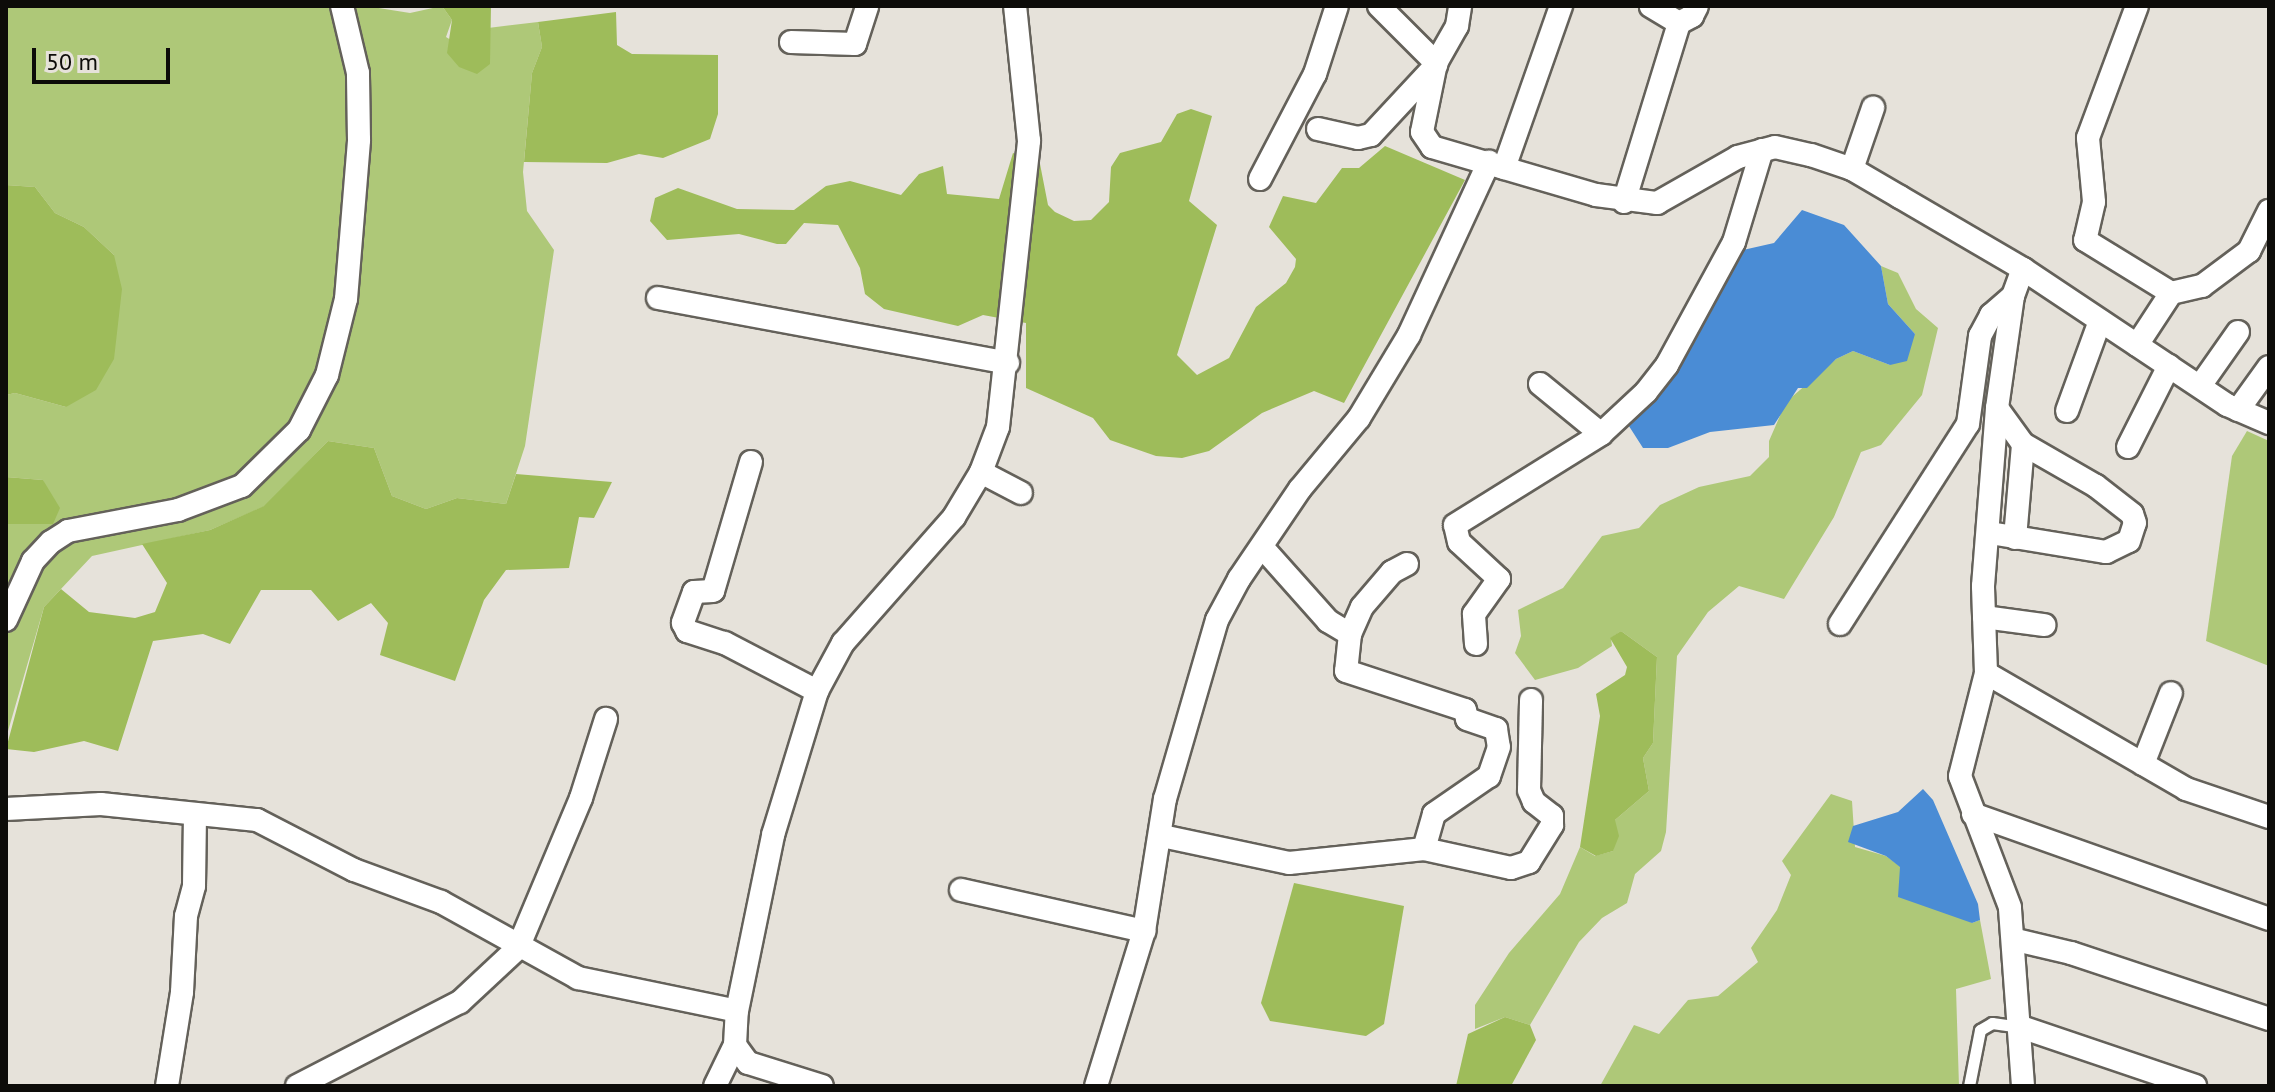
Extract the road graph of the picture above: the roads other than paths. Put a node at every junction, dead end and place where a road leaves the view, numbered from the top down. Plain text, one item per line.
1 (342, 6) edge
2 (867, 6) edge
3 (1015, 6) edge
4 (1337, 6) edge
5 (1379, 6) edge
6 (1460, 6) edge
7 (1561, 6) edge
8 (1651, 6) edge
9 (1697, 6) edge
10 (2137, 6) edge
11 (1679, 23) junction
12 (791, 42) dead end
13 (1435, 62) junction
14 (1873, 108) dead end
15 (1318, 129) dead end
16 (1762, 150) junction
17 (1497, 165) junction
18 (1852, 169) junction
19 (1260, 179) dead end
20 (1624, 202) junction
21 (2269, 211) edge
22 (2023, 269) junction
23 (2171, 293) junction
24 (2013, 296) junction
25 (658, 298) dead end
26 (2100, 321) junction
27 (2238, 332) dead end
28 (2137, 345) junction
29 (1008, 363) junction
30 (2169, 366) junction
31 (2269, 367) edge
32 (1540, 384) dead end
33 (2200, 386) junction
34 (1997, 408) junction
35 (2238, 410) junction
36 (2067, 411) dead end
37 (2269, 423) edge
38 (1601, 434) junction
39 (2023, 444) junction
40 (2128, 447) dead end
41 (751, 462) dead end
42 (981, 472) junction
43 (1021, 493) dead end
44 (1990, 533) junction
45 (2015, 538) junction
46 (1263, 548) junction
47 (1407, 564) dead end
48 (1984, 617) junction
49 (6, 620) edge
50 (1840, 624) dead end
51 (2044, 625) dead end
52 (1350, 634) junction
53 (1476, 644) dead end
54 (1986, 673) junction
55 (817, 691) junction
56 (2171, 693) dead end
57 (1531, 700) dead end
58 (606, 719) dead end
59 (2143, 764) junction
60 (6, 809) edge
61 (195, 814) junction
62 (1973, 814) junction
63 (2269, 817) edge
64 (1162, 836) junction
65 (1424, 849) junction
66 (961, 890) dead end
67 (2269, 919) edge
68 (1144, 931) junction
69 (2016, 940) junction
70 (518, 948) junction
71 (737, 1011) junction
72 (2269, 1019) edge
73 (2021, 1027) junction
74 (735, 1045) junction
75 (167, 1086) edge
76 (297, 1086) edge
77 (715, 1086) edge
78 (822, 1086) edge
79 (1096, 1086) edge
80 (1969, 1086) edge
81 (2023, 1086) edge
82 (2195, 1086) edge

1 - 49 street
2 - 12 street
3 - 29 street
4 - 19 street
5 - 13 street
6 - 13 street
7 - 17 street
8 - 11 street
9 - 11 street
10 - 23 street
11 - 20 street
13 - 15 street
13 - 17 street
14 - 18 street
16 - 18 street
16 - 20 street
16 - 38 street
17 - 20 street
17 - 46 street
18 - 22 street
21 - 23 street
22 - 24 street
22 - 26 street
23 - 28 street
24 - 34 street
24 - 50 street
25 - 29 street
26 - 28 street
26 - 36 street
27 - 33 street
28 - 30 street
29 - 42 street
30 - 33 street
30 - 40 street
31 - 35 street
32 - 38 street
33 - 35 street
34 - 39 street
34 - 44 street
35 - 37 street
38 - 53 street
39 - 45 street
39 - 45 street
41 - 55 street
42 - 43 street
42 - 55 street
44 - 45 street
44 - 48 street
46 - 52 street
46 - 64 street
47 - 52 street
48 - 51 street
48 - 54 street
52 - 65 street
54 - 59 street
54 - 62 street
55 - 71 street
56 - 59 street
57 - 65 street
58 - 70 street
59 - 63 street
60 - 61 street
61 - 70 street
61 - 75 street
62 - 67 street
62 - 69 street
64 - 65 street
64 - 68 street
66 - 68 street
68 - 79 street
69 - 72 street
69 - 73 street
70 - 71 street
70 - 76 street
71 - 74 street
73 - 80 lane
73 - 81 street
73 - 82 street
74 - 77 street
74 - 78 street

